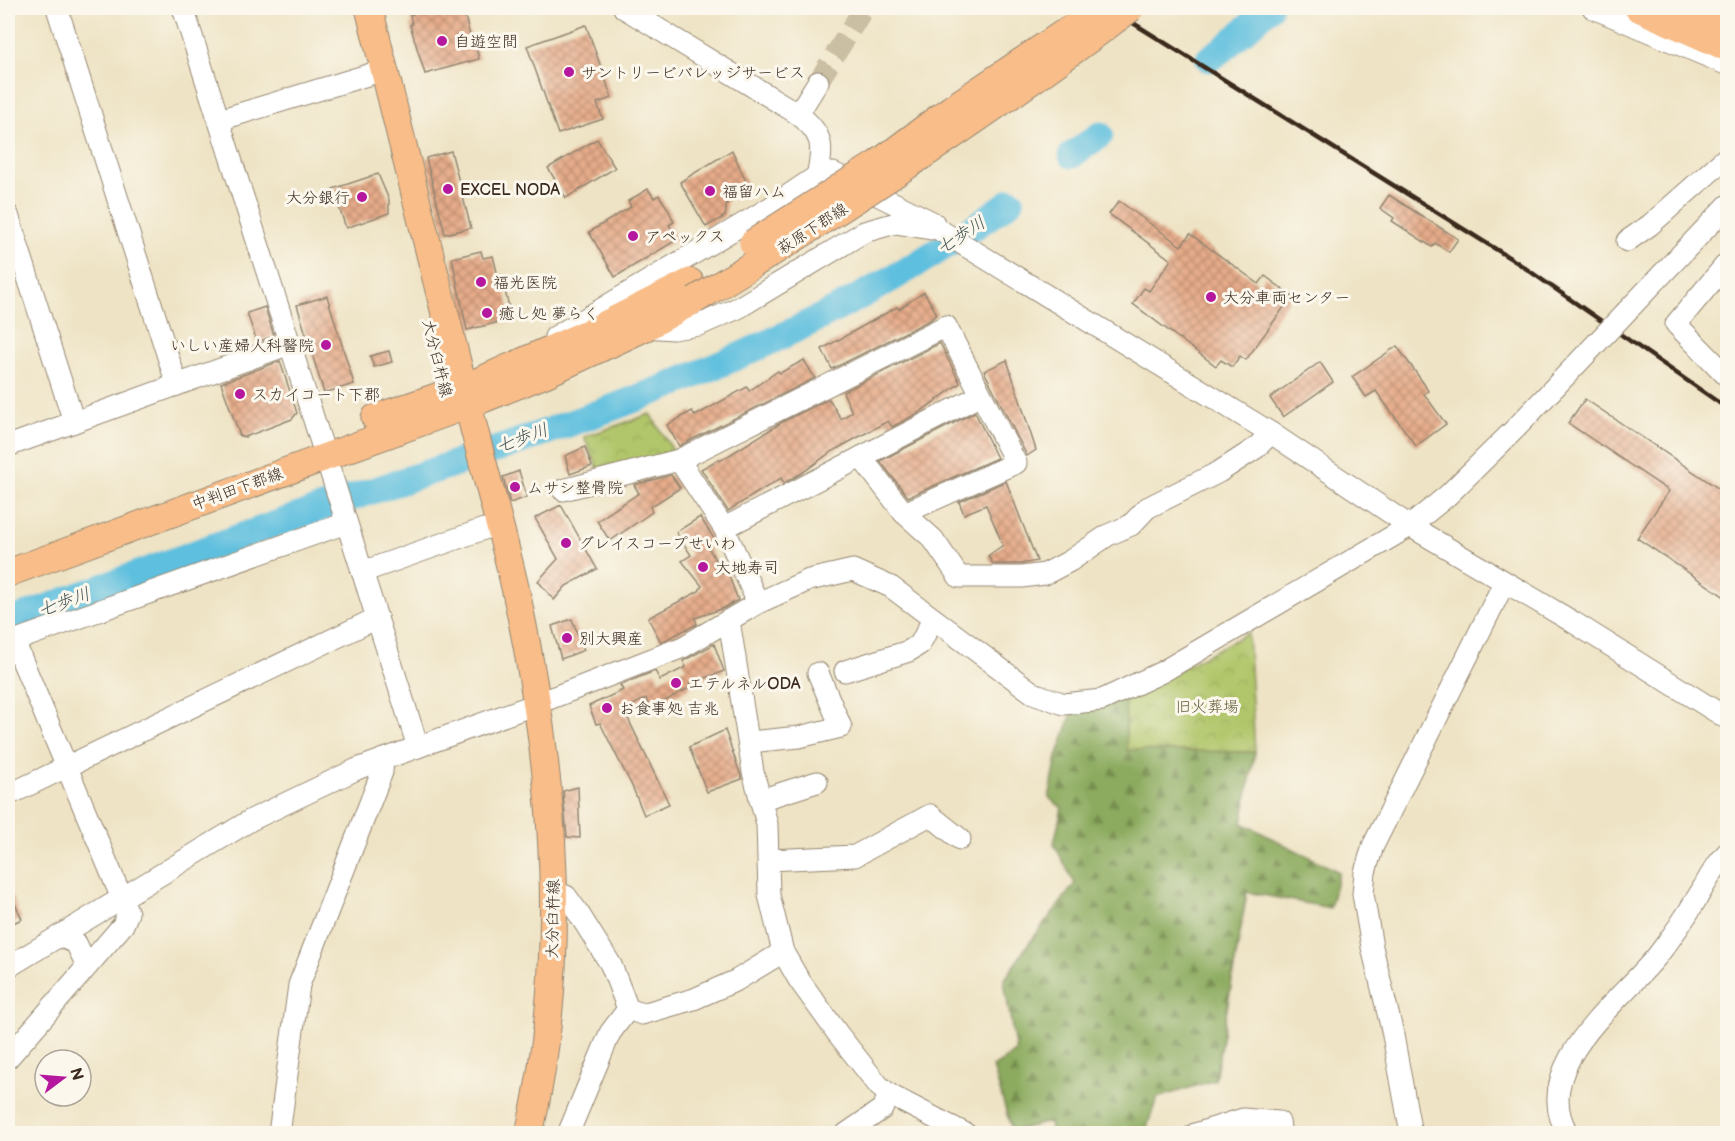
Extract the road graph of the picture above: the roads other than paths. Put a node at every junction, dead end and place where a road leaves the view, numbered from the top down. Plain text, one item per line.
1 (57, 8) edge
2 (183, 8) edge
3 (355, 8) edge
4 (369, 8) edge
5 (624, 8) edge
6 (1101, 8) edge
7 (1131, 8) edge
8 (1593, 8) edge
9 (1638, 8) edge
10 (1688, 8) edge
11 (1728, 25) edge
12 (1728, 48) edge
13 (1728, 65) edge
14 (378, 72) junction
15 (818, 82) tunnel mouth
16 (798, 114) junction
17 (219, 120) junction
18 (1728, 156) edge
19 (817, 176) junction
20 (1728, 205) edge
21 (8, 215) edge
22 (933, 226) junction
23 (1627, 241) dead end
24 (1728, 262) edge
25 (693, 291) junction
26 (646, 327) junction
27 (290, 344) junction
28 (537, 355) junction
29 (1728, 377) edge
30 (177, 385) junction
31 (981, 395) junction
32 (457, 399) junction
33 (74, 422) junction
34 (1271, 434) junction
35 (8, 446) edge
36 (322, 447) junction
37 (861, 457) junction
38 (679, 460) junction
39 (477, 474) junction
40 (563, 490) dead end
41 (904, 513) junction
42 (346, 521) junction
43 (1410, 526) junction
44 (724, 528) junction
45 (484, 529) junction
46 (8, 553) edge
47 (362, 572) junction
48 (8, 573) edge
49 (1504, 583) junction
50 (758, 603) junction
51 (377, 618) junction
52 (933, 619) junction
53 (729, 620) junction
54 (11, 642) edge
55 (845, 671) dead end
56 (818, 674) dead end
57 (536, 704) junction
58 (1726, 717) edge
59 (750, 742) junction
60 (418, 747) junction
61 (383, 759) junction
62 (67, 767) junction
63 (817, 782) dead end
64 (8, 795) edge
65 (760, 800) junction
66 (960, 839) dead end
67 (1728, 852) edge
68 (769, 860) junction
69 (553, 891) junction
70 (122, 899) junction
71 (59, 936) junction
72 (783, 952) junction
73 (87, 966) junction
74 (8, 967) edge
75 (628, 1009) junction
76 (8, 1058) edge
77 (890, 1095) junction
78 (279, 1134) edge
79 (528, 1134) edge
80 (568, 1134) edge
81 (846, 1134) edge
82 (966, 1134) edge
83 (1195, 1134) edge
84 (1281, 1134) edge
85 (1411, 1134) edge
86 (1568, 1134) edge

1 - 30 street
2 - 17 street
3 - 14 main road, 大分臼杵線
4 - 14 main road, 大分臼杵線
5 - 16 street
6 - 25 main road, 萩原下郡線, bridge
7 - 25 main road, 萩原下郡線, bridge
8 - 13 street
9 - 12 main road
10 - 11 main road
14 - 17 street
14 - 32 main road, 大分臼杵線
15 - 16 street
16 - 19 street
17 - 27 street
18 - 23 street
19 - 22 street
19 - 28 street
20 - 43 street, bridge
21 - 33 street
22 - 26 street
22 - 34 street
24 - 29 street
25 - 26 main road, 萩原下郡線
25 - 28 main road, 萩原下郡線
26 - 32 main road, 萩原下郡線
27 - 30 street
27 - 36 street
28 - 32 main road, 萩原下郡線
30 - 33 street
31 - 37 street
31 - 38 street
31 - 41 street
32 - 36 main road, 中判田下郡線
32 - 39 main road, 大分臼杵線
33 - 35 street
34 - 41 street
34 - 43 street
36 - 42 street
36 - 46 main road, 中判田下郡線
36 - 48 main road, 中判田下郡線
37 - 41 street
37 - 44 street
38 - 40 street
38 - 44 street
39 - 45 main road, 大分臼杵線
39 - 57 main road, 大分臼杵線
42 - 47 street
42 - 54 street
43 - 49 street
43 - 52 street
44 - 50 street
45 - 47 street
45 - 57 main road, 大分臼杵線
47 - 51 street
49 - 58 street
49 - 85 street
50 - 52 street
50 - 53 street
51 - 60 street
51 - 62 street
52 - 55 street
53 - 57 street
53 - 59 street
54 - 62 street
56 - 59 street
57 - 60 street
57 - 69 main road, 大分臼杵線
59 - 65 street
60 - 61 street
61 - 70 street
61 - 78 street
62 - 64 street
62 - 70 street
63 - 65 street
65 - 68 street
66 - 68 street
67 - 86 street
68 - 72 street
69 - 75 street
69 - 79 main road, 大分臼杵線
70 - 71 street
70 - 73 street
71 - 73 street
71 - 74 street
72 - 75 street
72 - 77 street
73 - 76 street
75 - 80 street
77 - 81 street
77 - 82 street
83 - 84 street

